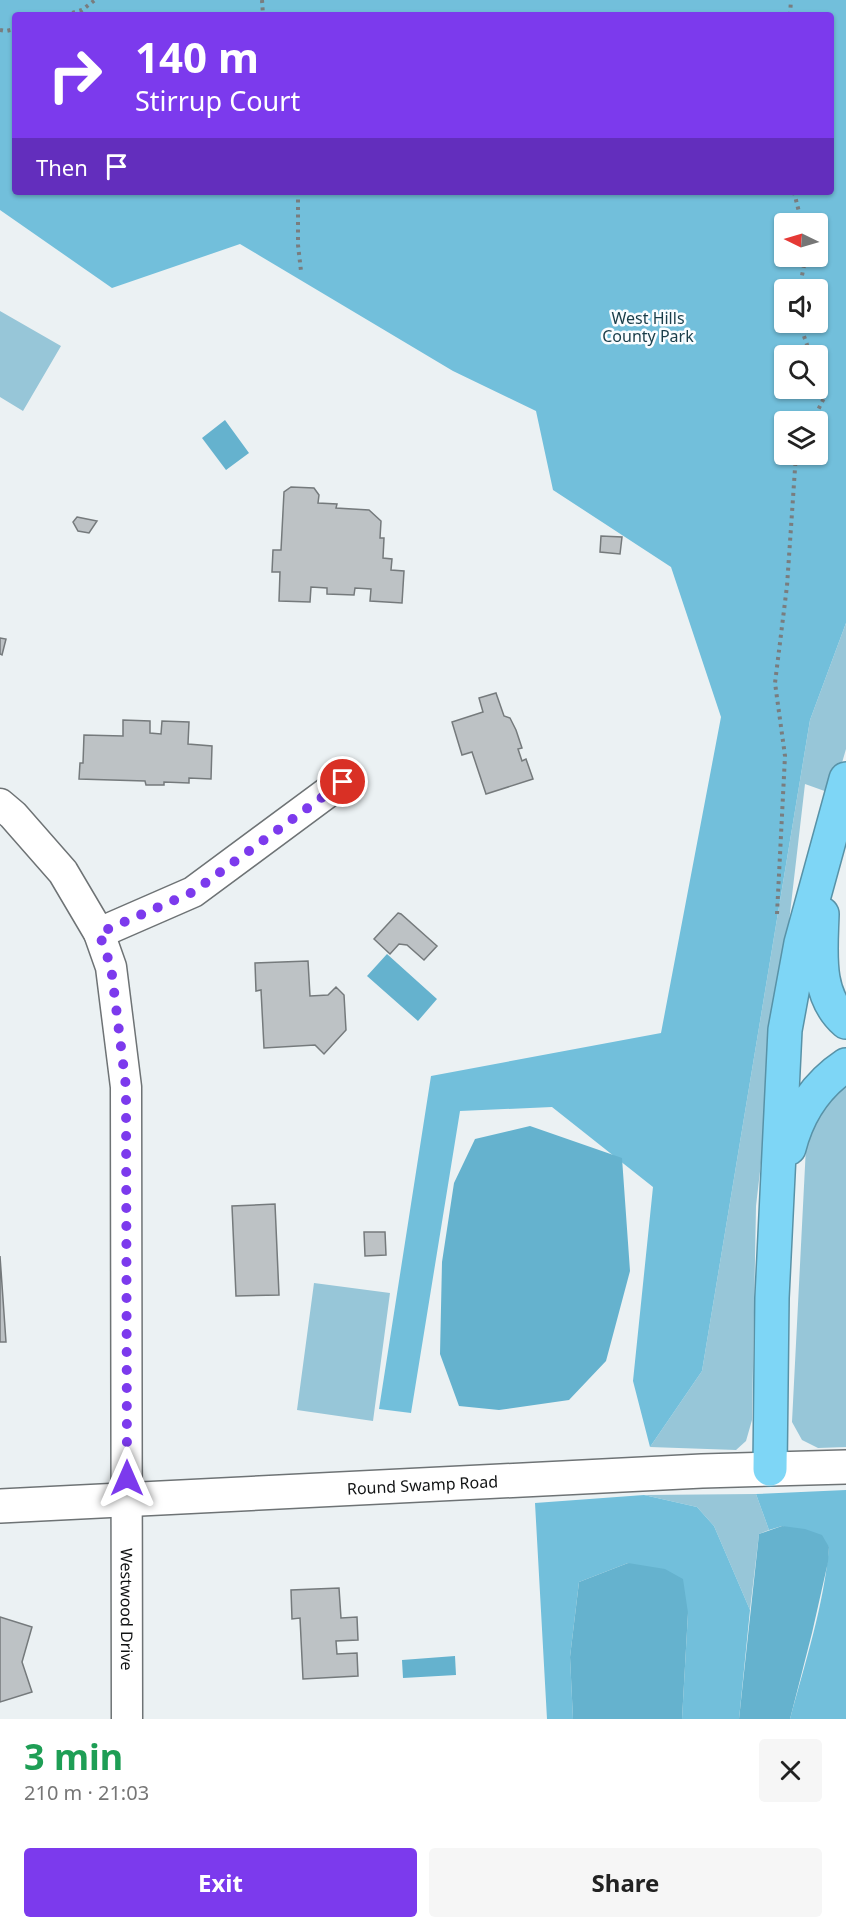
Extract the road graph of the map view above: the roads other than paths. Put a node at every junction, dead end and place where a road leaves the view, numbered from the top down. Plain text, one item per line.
1 (846, 779) edge
2 (343, 782) dead end
3 (0, 804) edge
4 (824, 858) junction
5 (99, 933) junction
6 (846, 1022) edge
7 (846, 1065) edge
8 (777, 1214) junction
9 (846, 1467) edge
10 (770, 1469) junction
11 (127, 1501) junction
12 (0, 1506) edge
13 (127, 1719) edge

1 - 4 highway
2 - 5 street
3 - 5 street, Westwood Drive
4 - 6 highway
4 - 8 highway
5 - 11 street, Westwood Drive
7 - 8 highway
8 - 10 highway
9 - 10 street, Round Swamp Road
10 - 11 street, Round Swamp Road
11 - 12 street, Round Swamp Road
11 - 13 street, Westwood Drive

